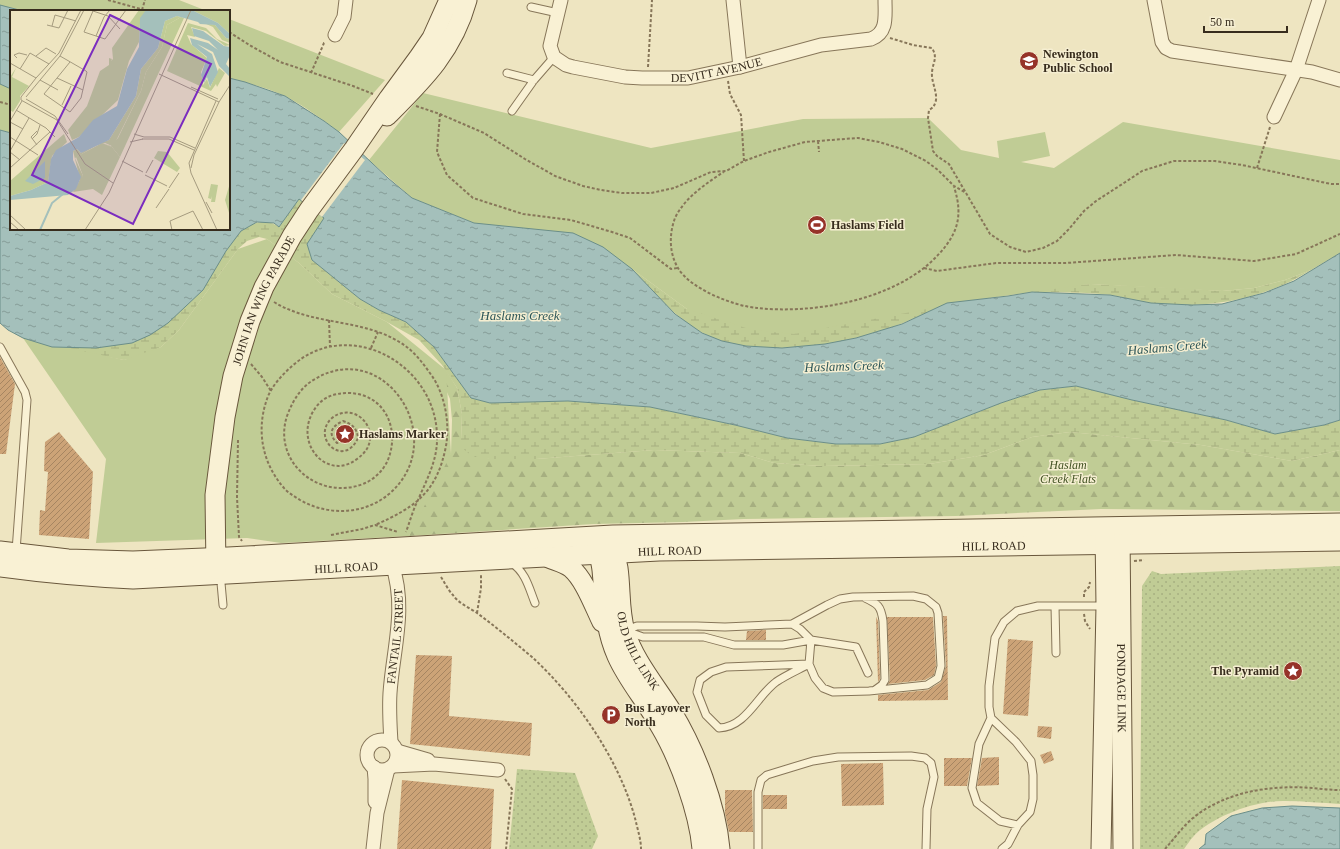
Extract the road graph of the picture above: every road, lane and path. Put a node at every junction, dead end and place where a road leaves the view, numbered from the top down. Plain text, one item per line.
1 (108, 0) edge
2 (145, 0) edge
3 (346, 0) edge
4 (449, 0) edge
5 (467, 0) edge
6 (561, 0) edge
7 (652, 0) edge
8 (732, 0) edge
9 (885, 0) edge
10 (1154, 0) edge
11 (1320, 0) edge
12 (530, 7) dead end
13 (142, 10) joint
14 (558, 13) junction
15 (230, 33) edge
16 (335, 35) joint
17 (879, 35) junction
18 (554, 57) junction
19 (738, 67) junction
20 (1296, 70) junction
21 (311, 73) junction
22 (507, 73) dead end
23 (648, 78) junction
24 (534, 80) junction
25 (1340, 80) edge
26 (372, 94) dead end
27 (0, 102) edge
28 (10, 105) edge
29 (414, 106) dead end
30 (512, 111) dead end
31 (440, 114) junction
32 (1274, 117) joint
33 (818, 141) junction
34 (354, 150) junction
35 (820, 152) dead end
36 (744, 161) junction
37 (1257, 168) junction
38 (726, 170) junction
39 (1340, 184) edge
40 (954, 186) junction
41 (966, 193) junction
42 (1340, 234) edge
43 (678, 268) junction
44 (924, 268) junction
45 (272, 300) dead end
46 (329, 320) junction
47 (378, 332) junction
48 (0, 347) edge
49 (330, 347) junction
50 (371, 348) junction
51 (249, 370) dead end
52 (271, 391) junction
53 (238, 435) dead end
54 (344, 441) junction
55 (417, 502) junction
56 (1340, 523) edge
57 (374, 525) dead end
58 (405, 535) dead end
59 (1113, 536) junction
60 (1340, 541) edge
61 (243, 543) dead end
62 (606, 545) junction
63 (377, 548) junction
64 (546, 556) junction
65 (506, 558) junction
66 (7, 560) edge
67 (392, 564) junction
68 (222, 569) junction
69 (481, 575) dead end
70 (441, 577) dead end
71 (863, 597) junction
72 (535, 604) dead end
73 (223, 606) dead end
74 (1056, 606) junction
75 (1113, 606) junction
76 (477, 613) junction
77 (792, 624) junction
78 (679, 626) junction
79 (705, 626) junction
80 (617, 633) junction
81 (678, 637) junction
82 (704, 637) junction
83 (811, 640) junction
84 (1056, 654) dead end
85 (809, 664) junction
86 (868, 673) dead end
87 (875, 690) junction
88 (389, 708) junction
89 (991, 718) junction
90 (377, 740) junction
91 (394, 747) junction
92 (434, 764) junction
93 (374, 767) junction
94 (391, 767) junction
95 (498, 770) joint
96 (1340, 790) edge
97 (377, 813) junction
98 (1018, 824) junction
99 (699, 847) edge
100 (373, 849) edge
101 (506, 849) edge
102 (641, 849) edge
103 (720, 849) edge
104 (758, 849) edge
105 (926, 849) edge
106 (1002, 849) edge
107 (1101, 849) edge
108 (1123, 849) edge
109 (1165, 849) edge

1 - 13 path
2 - 13 path
3 - 16 street
4 - 34 main road, JOHN IAN WING PARADE
5 - 34 main road, JOHN IAN WING PARADE
6 - 14 street
7 - 23 path
8 - 19 street
9 - 17 street
10 - 20 street
11 - 20 street
12 - 14 lane
14 - 18 street
15 - 21 path
16 - 21 path
17 - 19 street, DEVITT AVENUE
17 - 41 path
18 - 23 street, DEVITT AVENUE
18 - 24 lane
19 - 23 street, DEVITT AVENUE
19 - 36 path
20 - 25 street
20 - 32 street
21 - 26 path
22 - 24 lane
24 - 30 lane
27 - 28 path
29 - 31 path
31 - 38 path
31 - 43 path
32 - 37 path
33 - 35 path
33 - 36 path
33 - 40 path
34 - 68 main road, JOHN IAN WING PARADE
36 - 38 path
37 - 39 path
37 - 41 path
38 - 43 path
40 - 41 path
40 - 44 path
42 - 44 path
43 - 44 path
45 - 46 path
46 - 47 path
46 - 49 path
47 - 50 path
47 - 55 path
48 - 66 lane
49 - 50 path
49 - 52 path
50 - 55 path
51 - 52 path
52 - 54 path
53 - 61 path
54 - 54 path
55 - 57 path
55 - 58 path
56 - 59 main road, HILL ROAD
59 - 60 main road, HILL ROAD
59 - 62 main road, HILL ROAD
59 - 75 main road, PONDAGE LINK
62 - 63 main road, HILL ROAD
62 - 64 main road, HILL ROAD
62 - 80 main road, OLD HILL LINK
63 - 67 main road
63 - 68 main road, HILL ROAD
64 - 65 main road, HILL ROAD
64 - 80 main road
65 - 67 main road, HILL ROAD
65 - 72 lane
66 - 68 main road, HILL ROAD
67 - 68 main road, HILL ROAD
67 - 88 street, FANTAIL STREET
68 - 73 lane
69 - 76 path
70 - 76 path
71 - 77 lane
71 - 87 lane
71 - 87 lane
74 - 75 lane
74 - 84 lane
74 - 89 lane
75 - 107 main road, PONDAGE LINK
75 - 108 main road, PONDAGE LINK
76 - 102 path
77 - 79 lane
77 - 83 lane
78 - 79 lane
78 - 80 lane
78 - 81 lane
79 - 82 lane
80 - 81 lane
80 - 99 main road, OLD HILL LINK
80 - 103 main road, OLD HILL LINK
81 - 82 lane
82 - 83 lane
83 - 85 lane
83 - 86 lane
85 - 85 lane
85 - 87 lane
88 - 90 street, FANTAIL STREET
88 - 91 street, FANTAIL STREET
89 - 98 lane
89 - 98 lane
90 - 91 street
90 - 93 street
91 - 92 street
91 - 94 street
92 - 94 street
92 - 95 street
93 - 94 street
93 - 97 street
94 - 97 street
95 - 101 path
96 - 109 path
97 - 100 street
98 - 106 lane
104 - 105 lane

